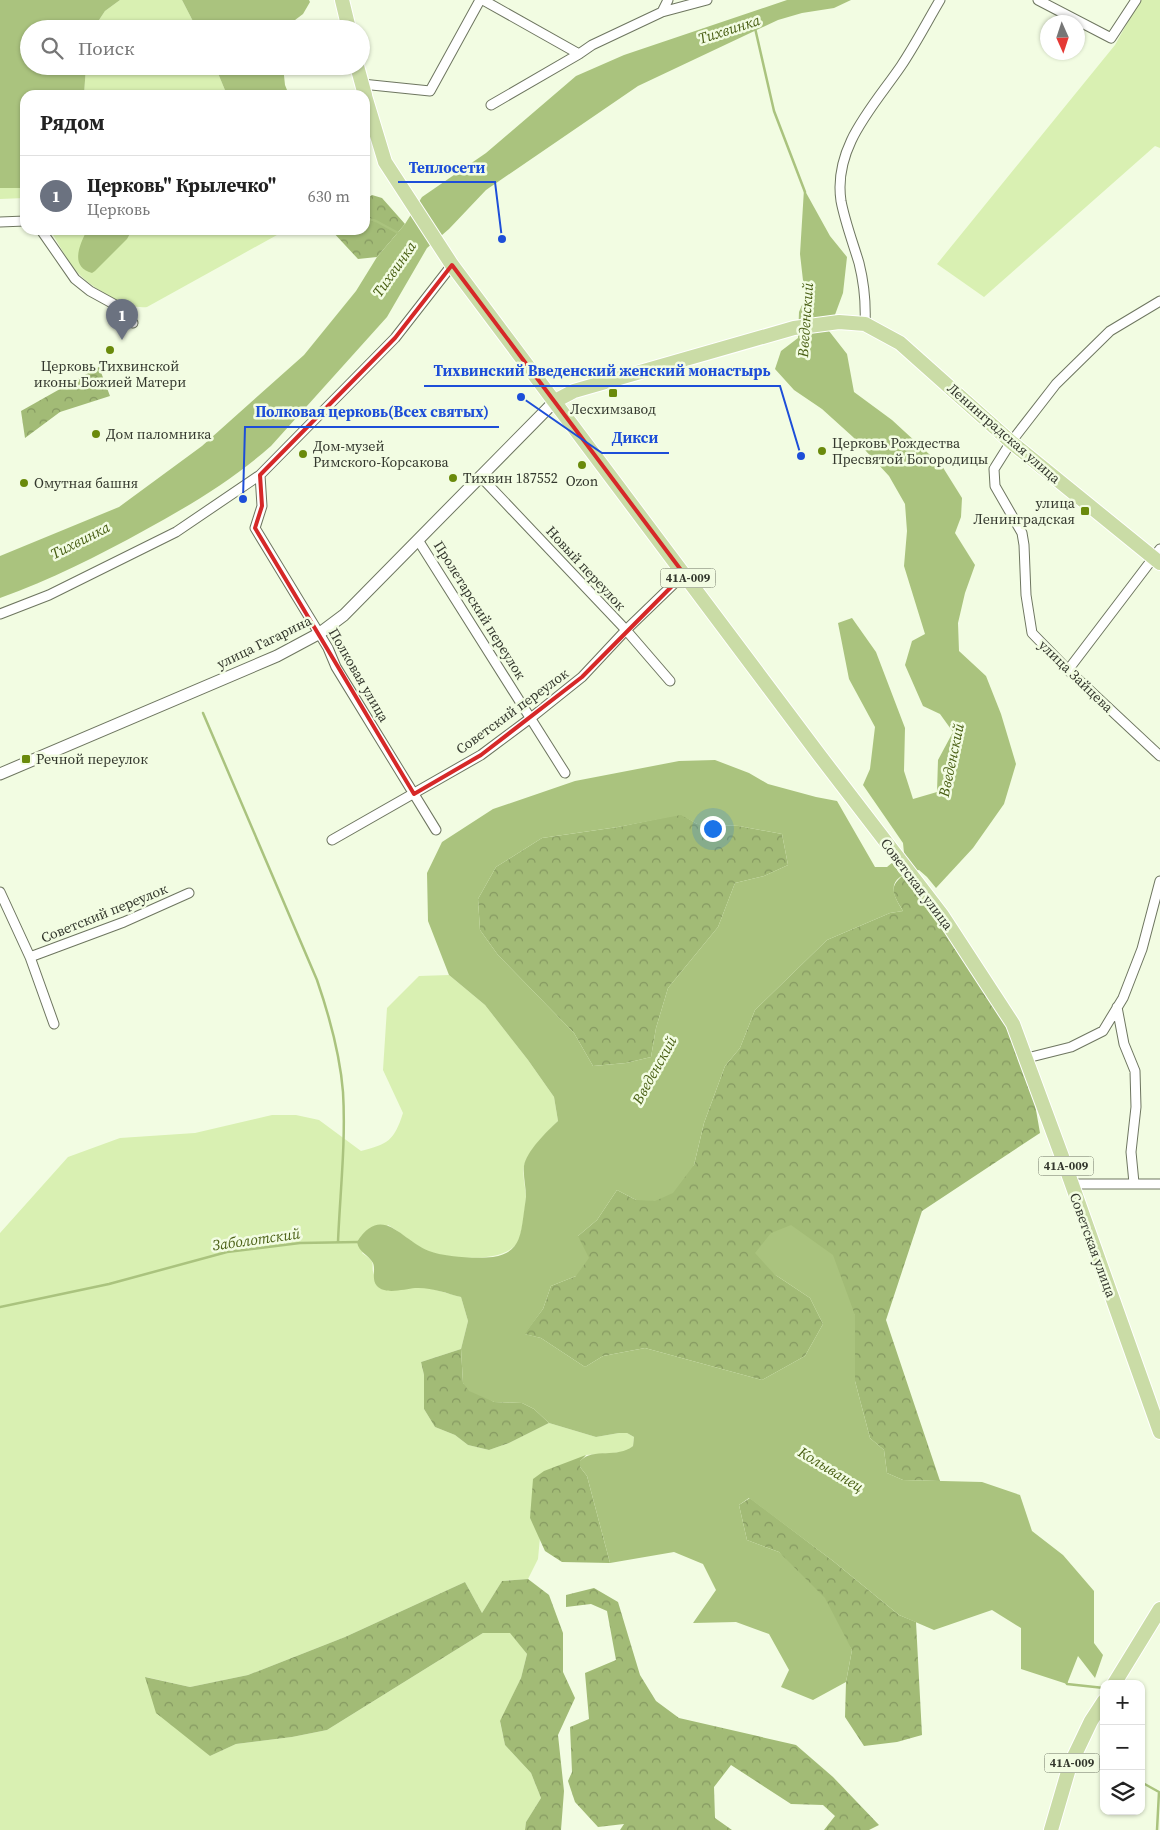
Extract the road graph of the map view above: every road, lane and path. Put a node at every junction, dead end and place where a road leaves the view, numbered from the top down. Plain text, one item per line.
1 (342, 0) edge
2 (481, 0) edge
3 (668, 0) edge
4 (707, 0) edge
5 (940, 0) edge
6 (1038, 0) edge
7 (1136, 0) edge
8 (662, 12) junction
9 (347, 20) edge
10 (579, 54) junction
11 (359, 75) edge
12 (363, 90) edge
13 (370, 92) edge
14 (491, 105) dead end
15 (370, 112) edge
16 (20, 221) edge
17 (0, 222) edge
18 (44, 235) edge
19 (452, 265) junction
20 (1160, 301) edge
21 (133, 322) dead end
22 (865, 324) junction
23 (555, 401) junction
24 (1010, 442) junction
25 (260, 475) junction
26 (480, 476) junction
27 (418, 540) junction
28 (1158, 556) edge
29 (684, 574) junction
30 (0, 614) edge
31 (626, 630) junction
32 (320, 633) junction
33 (1068, 670) junction
34 (670, 681) dead end
35 (532, 717) junction
36 (1160, 756) edge
37 (565, 773) dead end
38 (0, 774) edge
39 (414, 794) junction
40 (436, 830) dead end
41 (332, 840) dead end
42 (1160, 880) edge
43 (0, 892) edge
44 (189, 893) dead end
45 (30, 957) junction
46 (1117, 1008) junction
47 (54, 1024) dead end
48 (1027, 1058) junction
49 (1134, 1183) junction
50 (1072, 1184) junction
51 (1160, 1184) edge
52 (1160, 1432) edge
53 (1160, 1609) edge
54 (1116, 1680) edge
55 (1100, 1707) edge
56 (1051, 1830) edge

1 - 9 main road
2 - 10 street
2 - 13 street
3 - 8 street
4 - 8 street
5 - 22 street
6 - 7 street
8 - 10 street
10 - 14 street
11 - 12 main road
15 - 19 main road, 41А-009
16 - 17 street
18 - 21 street
19 - 23 main road, 41А-009
19 - 25 street
20 - 24 street, улица Зайцева
22 - 23 main road, Ленинградская улица
22 - 24 main road, Ленинградская улица
23 - 26 street, улица Гагарина
23 - 29 main road, Советская улица / 41А-009
24 - 28 main road, Ленинградская улица
24 - 33 street, улица Зайцева
25 - 30 street
25 - 32 street, Полковая улица
26 - 27 street, улица Гагарина
26 - 31 street, Новый переулок
27 - 32 street, улица Гагарина
27 - 35 street, Пролетарский переулок
28 - 33 street
29 - 31 street, Советский переулок
29 - 48 main road, Советская улица / 41А-009
31 - 34 street, Новый переулок
31 - 35 street, Советский переулок
32 - 38 street, улица Гагарина
32 - 39 street, Полковая улица
33 - 36 street, улица Зайцева
35 - 37 street, Пролетарский переулок
35 - 39 street, Советский переулок
39 - 40 street, Полковая улица
39 - 41 street, Советский переулок
42 - 46 street
43 - 45 street
44 - 45 street, Советский переулок
45 - 47 street
46 - 48 street
46 - 49 street
48 - 50 main road, Советская улица / 41А-009
49 - 50 street
49 - 51 street
50 - 52 main road, Советская улица / 41А-009
53 - 54 main road
55 - 56 main road, 41А-009

